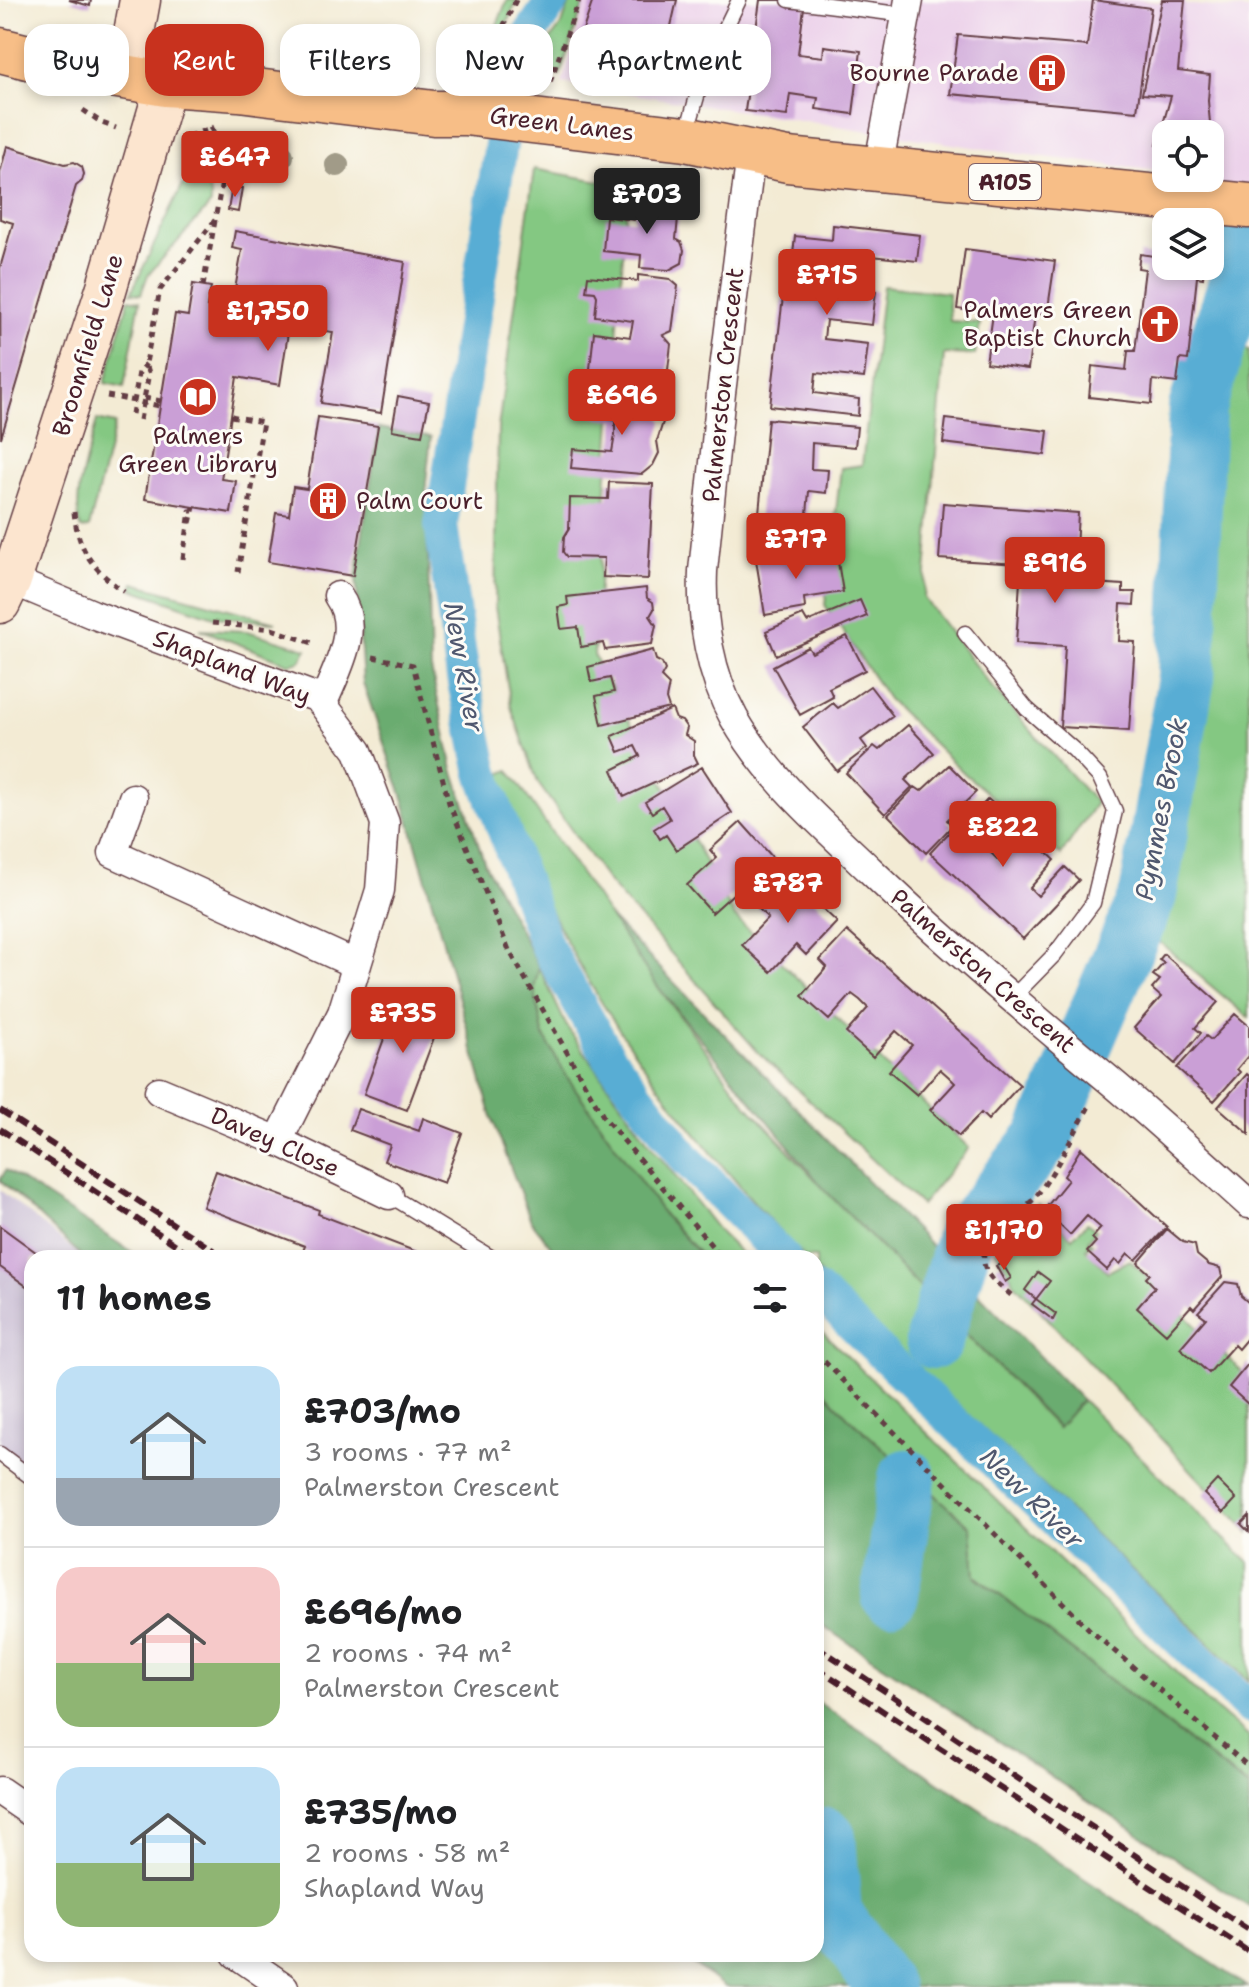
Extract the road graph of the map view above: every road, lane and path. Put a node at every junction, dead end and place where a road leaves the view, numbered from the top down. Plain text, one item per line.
1 (140, 0) edge
2 (516, 0) edge
3 (579, 0) edge
4 (739, 0) edge
5 (789, 0) edge
6 (907, 8) edge
7 (0, 50) edge
8 (554, 67) junction
9 (145, 68) edge
10 (553, 71) edge
11 (145, 81) edge
12 (145, 86) edge
13 (264, 92) edge
14 (80, 108) dead end
15 (110, 127) dead end
16 (201, 133) dead end
17 (685, 139) junction
18 (751, 154) junction
19 (878, 169) junction
20 (224, 171) junction
21 (245, 174) dead end
22 (1235, 204) edge
23 (215, 220) junction
24 (203, 286) dead end
25 (146, 363) junction
26 (111, 397) dead end
27 (144, 398) junction
28 (132, 414) dead end
29 (231, 416) dead end
30 (140, 420) dead end
31 (73, 506) dead end
32 (194, 509) dead end
33 (183, 559) dead end
34 (238, 572) dead end
35 (4, 585) edge
36 (127, 594) dead end
37 (338, 596) dead end
38 (205, 621) dead end
39 (965, 633) dead end
40 (316, 645) dead end
41 (345, 652) junction
42 (323, 703) junction
43 (133, 798) dead end
44 (357, 965) junction
45 (1012, 998) junction
46 (1101, 1074) junction
47 (159, 1091) dead end
48 (278, 1141) junction
49 (389, 1195) joint
50 (1249, 1204) edge
51 (479, 1250) edge
52 (715, 1250) edge
53 (1011, 1295) dead end
54 (824, 1361) edge
55 (0, 1454) edge
56 (24, 1472) edge
57 (1249, 1767) edge
58 (0, 1791) edge
59 (24, 1808) edge
60 (248, 1962) edge
61 (284, 1987) edge

1 - 9 street, Broomfield Lane
2 - 8 path
3 - 8 path
4 - 17 lane
5 - 6 lane
6 - 19 street
7 - 11 main road, Green Lanes / A105
8 - 10 path
12 - 35 street, Broomfield Lane
13 - 17 main road, Green Lanes / A105
14 - 15 path
16 - 20 path
17 - 18 main road, Green Lanes / A105
18 - 19 main road, Green Lanes / A105
18 - 45 street, Palmerston Crescent
19 - 22 main road, Green Lanes / A105
20 - 21 path
20 - 23 path
23 - 24 path
23 - 25 path
25 - 27 path
25 - 28 path
26 - 27 path, bridge
27 - 30 path
29 - 34 path
31 - 36 path
32 - 33 path
35 - 42 street, Shapland Way
37 - 41 street
38 - 40 path
39 - 45 lane
41 - 42 street
41 - 52 path
42 - 44 street, Shapland Way
43 - 44 street
44 - 48 street, Shapland Way
45 - 46 street, Palmerston Crescent
46 - 50 street, Palmerston Crescent
46 - 53 path
47 - 48 street, Davey Close
48 - 49 street, Davey Close
49 - 51 lane
54 - 57 path
55 - 56 lane
58 - 59 street
60 - 61 street

